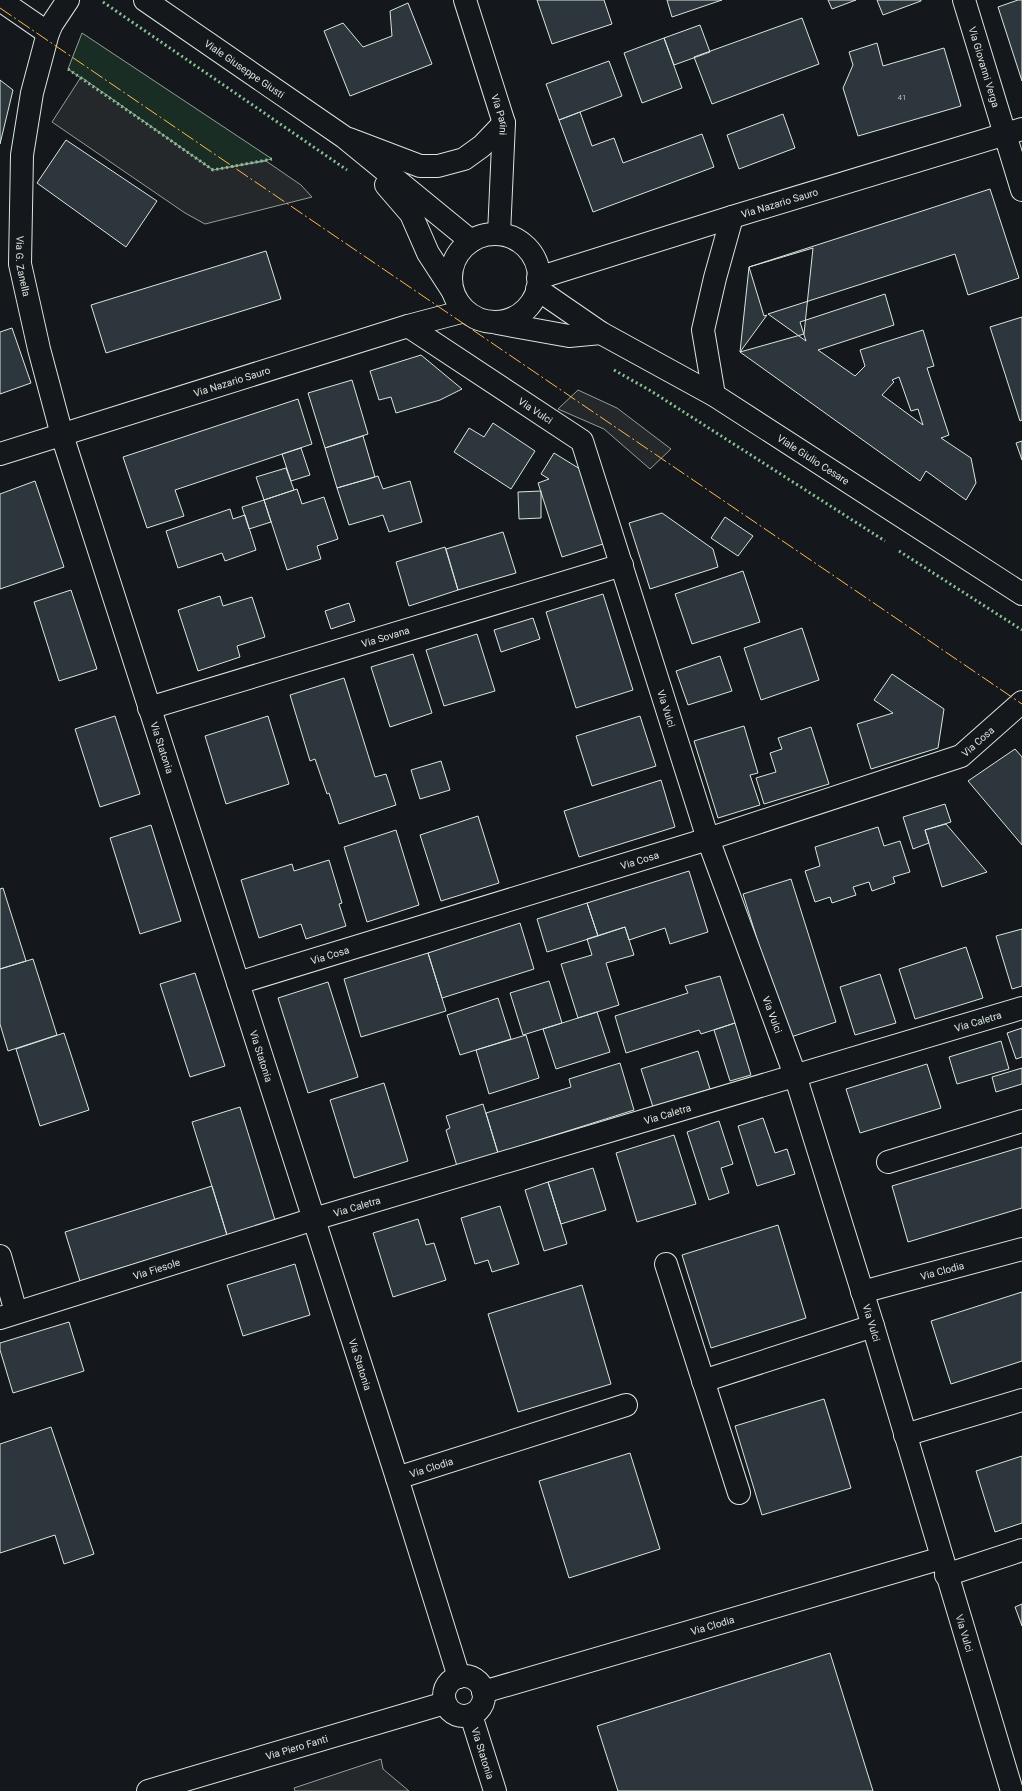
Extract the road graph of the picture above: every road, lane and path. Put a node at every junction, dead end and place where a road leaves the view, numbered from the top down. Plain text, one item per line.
1 (0, 0) edge
2 (68, 0) edge
3 (145, 0) edge
4 (465, 0) edge
5 (964, 0) edge
6 (48, 33) junction
7 (504, 123) junction
8 (1013, 132) edge
9 (344, 137) junction
10 (1022, 190) edge
11 (732, 217) junction
12 (499, 234) junction
13 (471, 241) junction
14 (538, 284) junction
15 (452, 290) junction
16 (465, 311) junction
17 (495, 322) junction
18 (408, 326) junction
19 (601, 333) junction
20 (714, 395) junction
21 (62, 435) junction
22 (0, 454) edge
23 (622, 565) junction
24 (1022, 594) edge
25 (1022, 702) edge
26 (149, 708) junction
27 (708, 839) junction
28 (238, 983) junction
29 (1022, 1008) edge
30 (795, 1075) junction
31 (1022, 1121) edge
32 (888, 1162) dead end
33 (314, 1219) junction
34 (1022, 1248) edge
35 (0, 1256) edge
36 (666, 1264) dead end
37 (862, 1292) junction
38 (8, 1315) edge
39 (873, 1326) junction
40 (704, 1381) junction
41 (1022, 1400) edge
42 (626, 1405) dead end
43 (905, 1435) junction
44 (397, 1478) junction
45 (739, 1493) dead end
46 (1022, 1550) edge
47 (944, 1566) junction
48 (459, 1677) junction
49 (483, 1692) junction
50 (445, 1703) junction
51 (471, 1715) junction
52 (148, 1791) edge
53 (495, 1791) edge
54 (1012, 1791) edge

1 - 6 street
2 - 6 street, Via G. Zanella
3 - 9 street, Viale Giuseppe Giusti
4 - 7 street, Via Parini
5 - 8 street, Via Giovanni Verga
6 - 21 street, Via G. Zanella
7 - 9 street
7 - 12 street, Via Parini
8 - 10 street, Via Giovanni Verga
8 - 11 street, Via Nazario Sauro
9 - 13 street, Viale Giuseppe Giusti
9 - 15 street, Viale Giuseppe Giusti
11 - 14 street, Via Nazario Sauro
11 - 20 street
12 - 13 street
12 - 14 street
13 - 15 street, Viale Giuseppe Giusti
14 - 17 street, Viale Giuseppe Giusti
14 - 19 street, Viale Giulio Cesare
15 - 16 street, Viale Giuseppe Giusti
16 - 17 street, Viale Giuseppe Giusti
16 - 18 street, Via Nazario Sauro
17 - 19 street
18 - 21 street, Via Nazario Sauro
18 - 23 street, Via Vulci
19 - 20 street, Viale Giulio Cesare
20 - 24 street, Viale Giulio Cesare
21 - 22 street, Via Nazario Sauro
21 - 26 street, Via Statonia
23 - 26 street, Via Sovana
23 - 27 street, Via Vulci
25 - 27 street, Via Cosa
26 - 28 street, Via Statonia
27 - 28 street, Via Cosa
27 - 30 street, Via Vulci
28 - 33 street, Via Statonia
29 - 30 street, Via Caletra
30 - 33 street, Via Caletra
30 - 37 street, Via Vulci
31 - 32 street
33 - 38 street, Via Fiesole
33 - 44 street, Via Statonia
34 - 37 street, Via Clodia
35 - 38 street
36 - 40 street
37 - 39 street, Via Vulci
39 - 40 street
39 - 43 street, Via Vulci
40 - 45 street
41 - 43 street
42 - 44 street, Via Clodia
43 - 47 street, Via Vulci
44 - 48 street, Via Statonia
46 - 47 street, Via Clodia
47 - 49 street, Via Clodia
47 - 54 street, Via Vulci
48 - 49 street
48 - 50 street
49 - 51 street, Via Statonia
50 - 51 street, Via Statonia
50 - 52 street, Via Piero Fanti
51 - 53 street, Via Statonia

